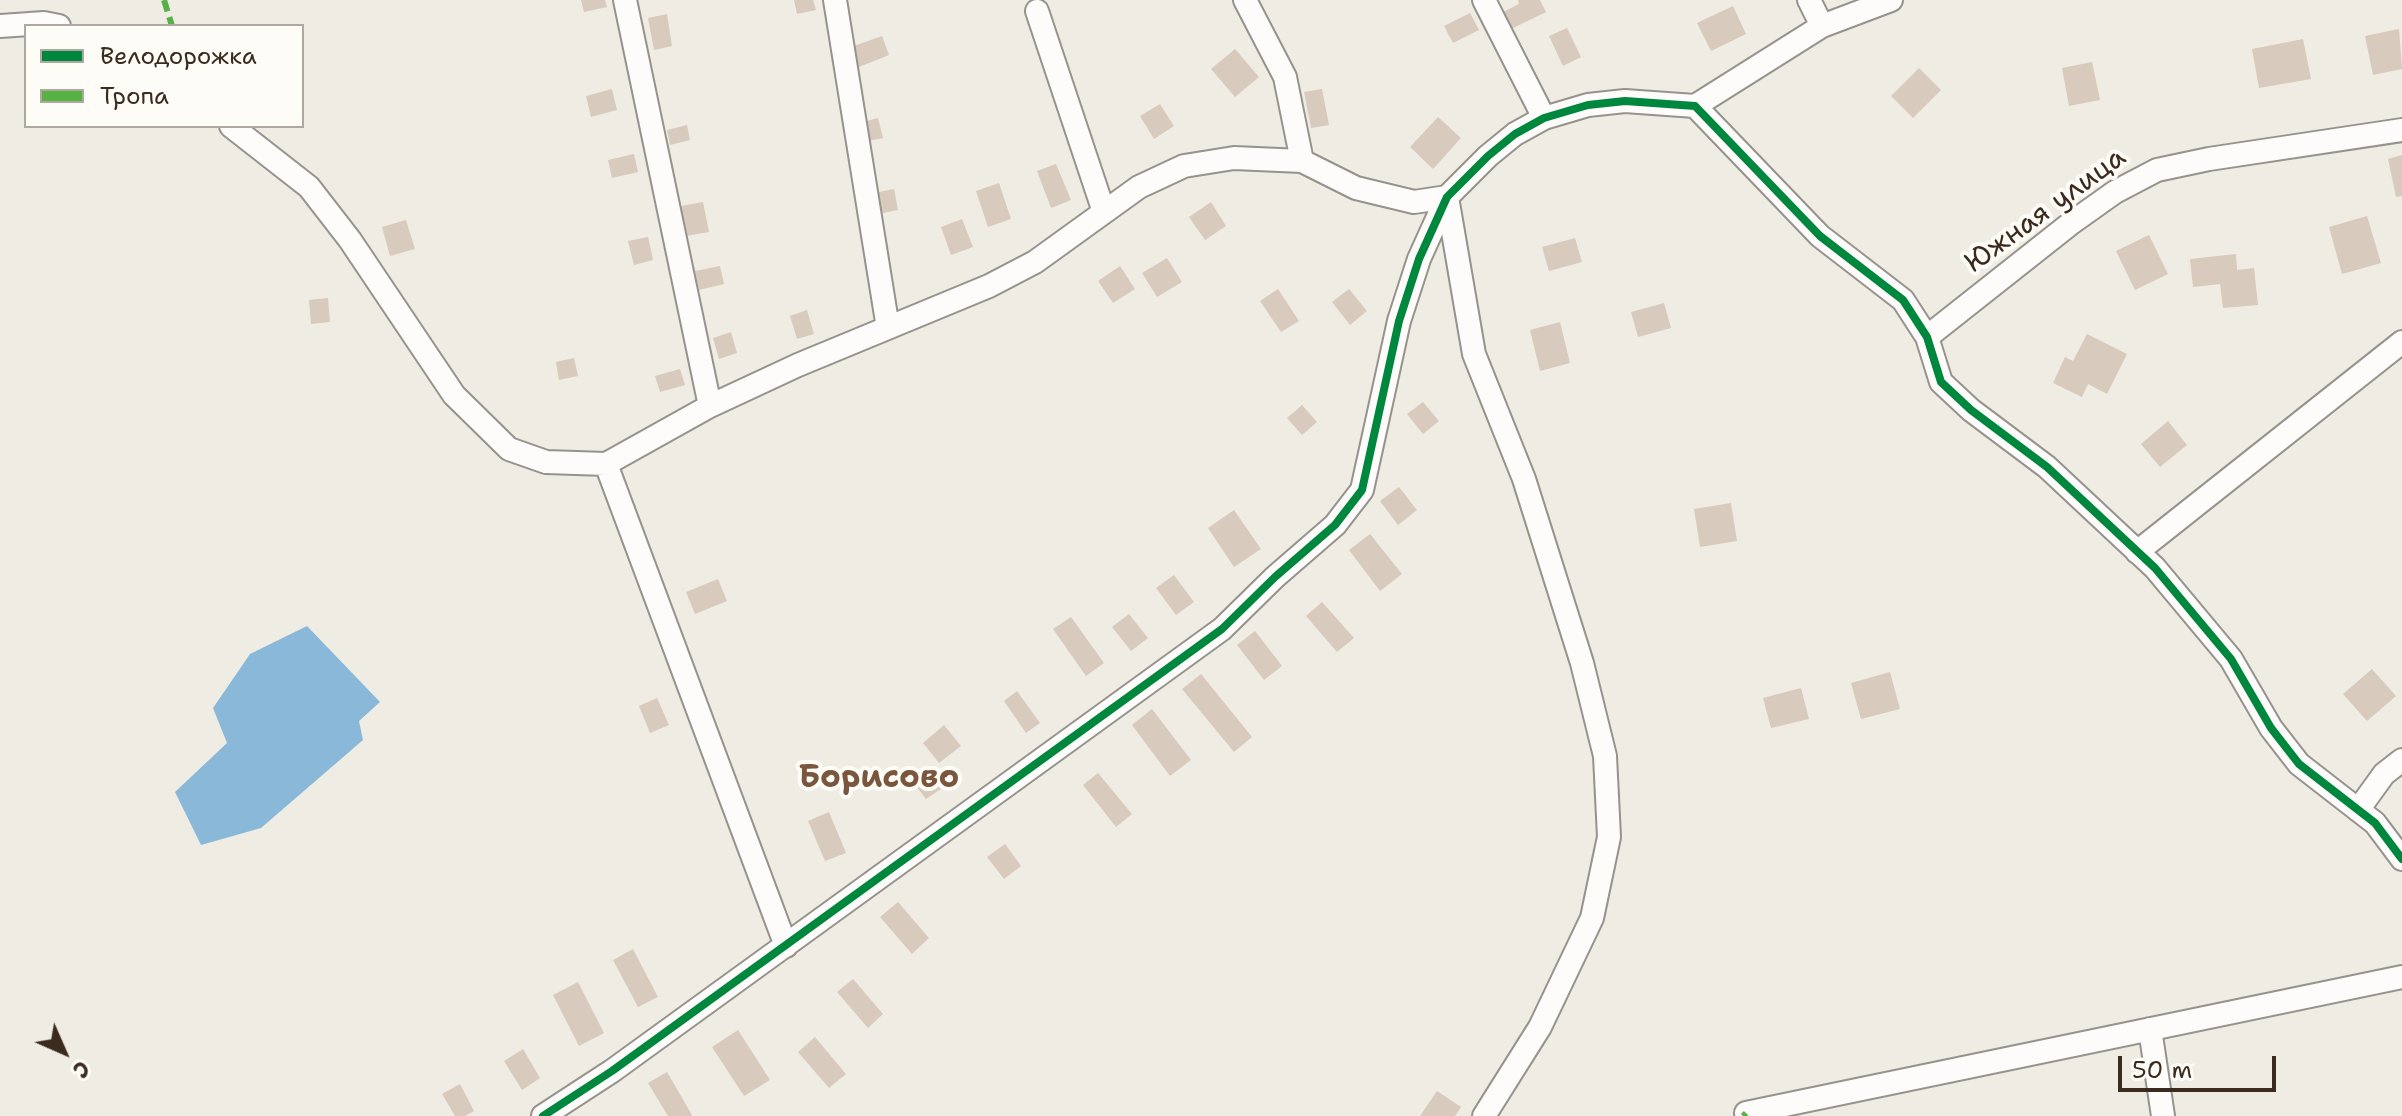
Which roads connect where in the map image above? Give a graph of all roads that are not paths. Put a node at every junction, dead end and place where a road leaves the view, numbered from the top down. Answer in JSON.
{"nodes":[{"id":1,"x":625,"y":0,"type":"edge"},
{"id":2,"x":835,"y":0,"type":"edge"},
{"id":3,"x":1245,"y":0,"type":"edge"},
{"id":4,"x":1484,"y":0,"type":"edge"},
{"id":5,"x":1809,"y":0,"type":"edge"},
{"id":6,"x":1891,"y":0,"type":"edge"},
{"id":7,"x":1037,"y":11,"type":"dead end"},
{"id":8,"x":24,"y":24,"type":"edge"},
{"id":9,"x":0,"y":26,"type":"edge"},
{"id":10,"x":1822,"y":26,"type":"junction"},
{"id":11,"x":1695,"y":106,"type":"junction"},
{"id":12,"x":1544,"y":118,"type":"junction"},
{"id":13,"x":234,"y":128,"type":"edge"},
{"id":14,"x":2402,"y":130,"type":"edge"},
{"id":15,"x":1302,"y":161,"type":"junction"},
{"id":16,"x":1447,"y":197,"type":"junction"},
{"id":17,"x":1104,"y":212,"type":"junction"},
{"id":18,"x":888,"y":328,"type":"junction"},
{"id":19,"x":1927,"y":337,"type":"junction"},
{"id":20,"x":2402,"y":342,"type":"edge"},
{"id":21,"x":710,"y":406,"type":"junction"},
{"id":22,"x":606,"y":464,"type":"junction"},
{"id":23,"x":2137,"y":552,"type":"junction"},
{"id":24,"x":2402,"y":760,"type":"edge"},
{"id":25,"x":2358,"y":810,"type":"junction"},
{"id":26,"x":2402,"y":859,"type":"edge"},
{"id":27,"x":786,"y":946,"type":"junction"},
{"id":28,"x":2402,"y":977,"type":"edge"},
{"id":29,"x":2150,"y":1029,"type":"junction"},
{"id":30,"x":1746,"y":1113,"type":"dead end"},
{"id":31,"x":543,"y":1116,"type":"edge"},
{"id":32,"x":1484,"y":1116,"type":"edge"},
{"id":33,"x":2163,"y":1116,"type":"edge"}],
"edges":[{"from":1,"to":21,"type":"street"},
{"from":2,"to":18,"type":"street"},
{"from":3,"to":15,"type":"street"},
{"from":4,"to":12,"type":"street"},
{"from":5,"to":10,"type":"street"},
{"from":6,"to":10,"type":"street"},
{"from":7,"to":17,"type":"street"},
{"from":8,"to":9,"type":"street"},
{"from":10,"to":11,"type":"street"},
{"from":11,"to":12,"type":"street"},
{"from":11,"to":19,"type":"street"},
{"from":12,"to":16,"type":"street"},
{"from":13,"to":22,"type":"street"},
{"from":14,"to":19,"type":"street","name":"Южная улица"},
{"from":15,"to":16,"type":"street"},
{"from":15,"to":17,"type":"street"},
{"from":16,"to":27,"type":"street"},
{"from":16,"to":32,"type":"street"},
{"from":17,"to":18,"type":"street"},
{"from":18,"to":21,"type":"street"},
{"from":19,"to":23,"type":"street"},
{"from":20,"to":23,"type":"street"},
{"from":21,"to":22,"type":"street"},
{"from":22,"to":27,"type":"street"},
{"from":23,"to":25,"type":"street"},
{"from":24,"to":25,"type":"street"},
{"from":25,"to":26,"type":"street"},
{"from":27,"to":31,"type":"street"},
{"from":28,"to":29,"type":"street"},
{"from":29,"to":30,"type":"street"},
{"from":29,"to":33,"type":"street"}]}
